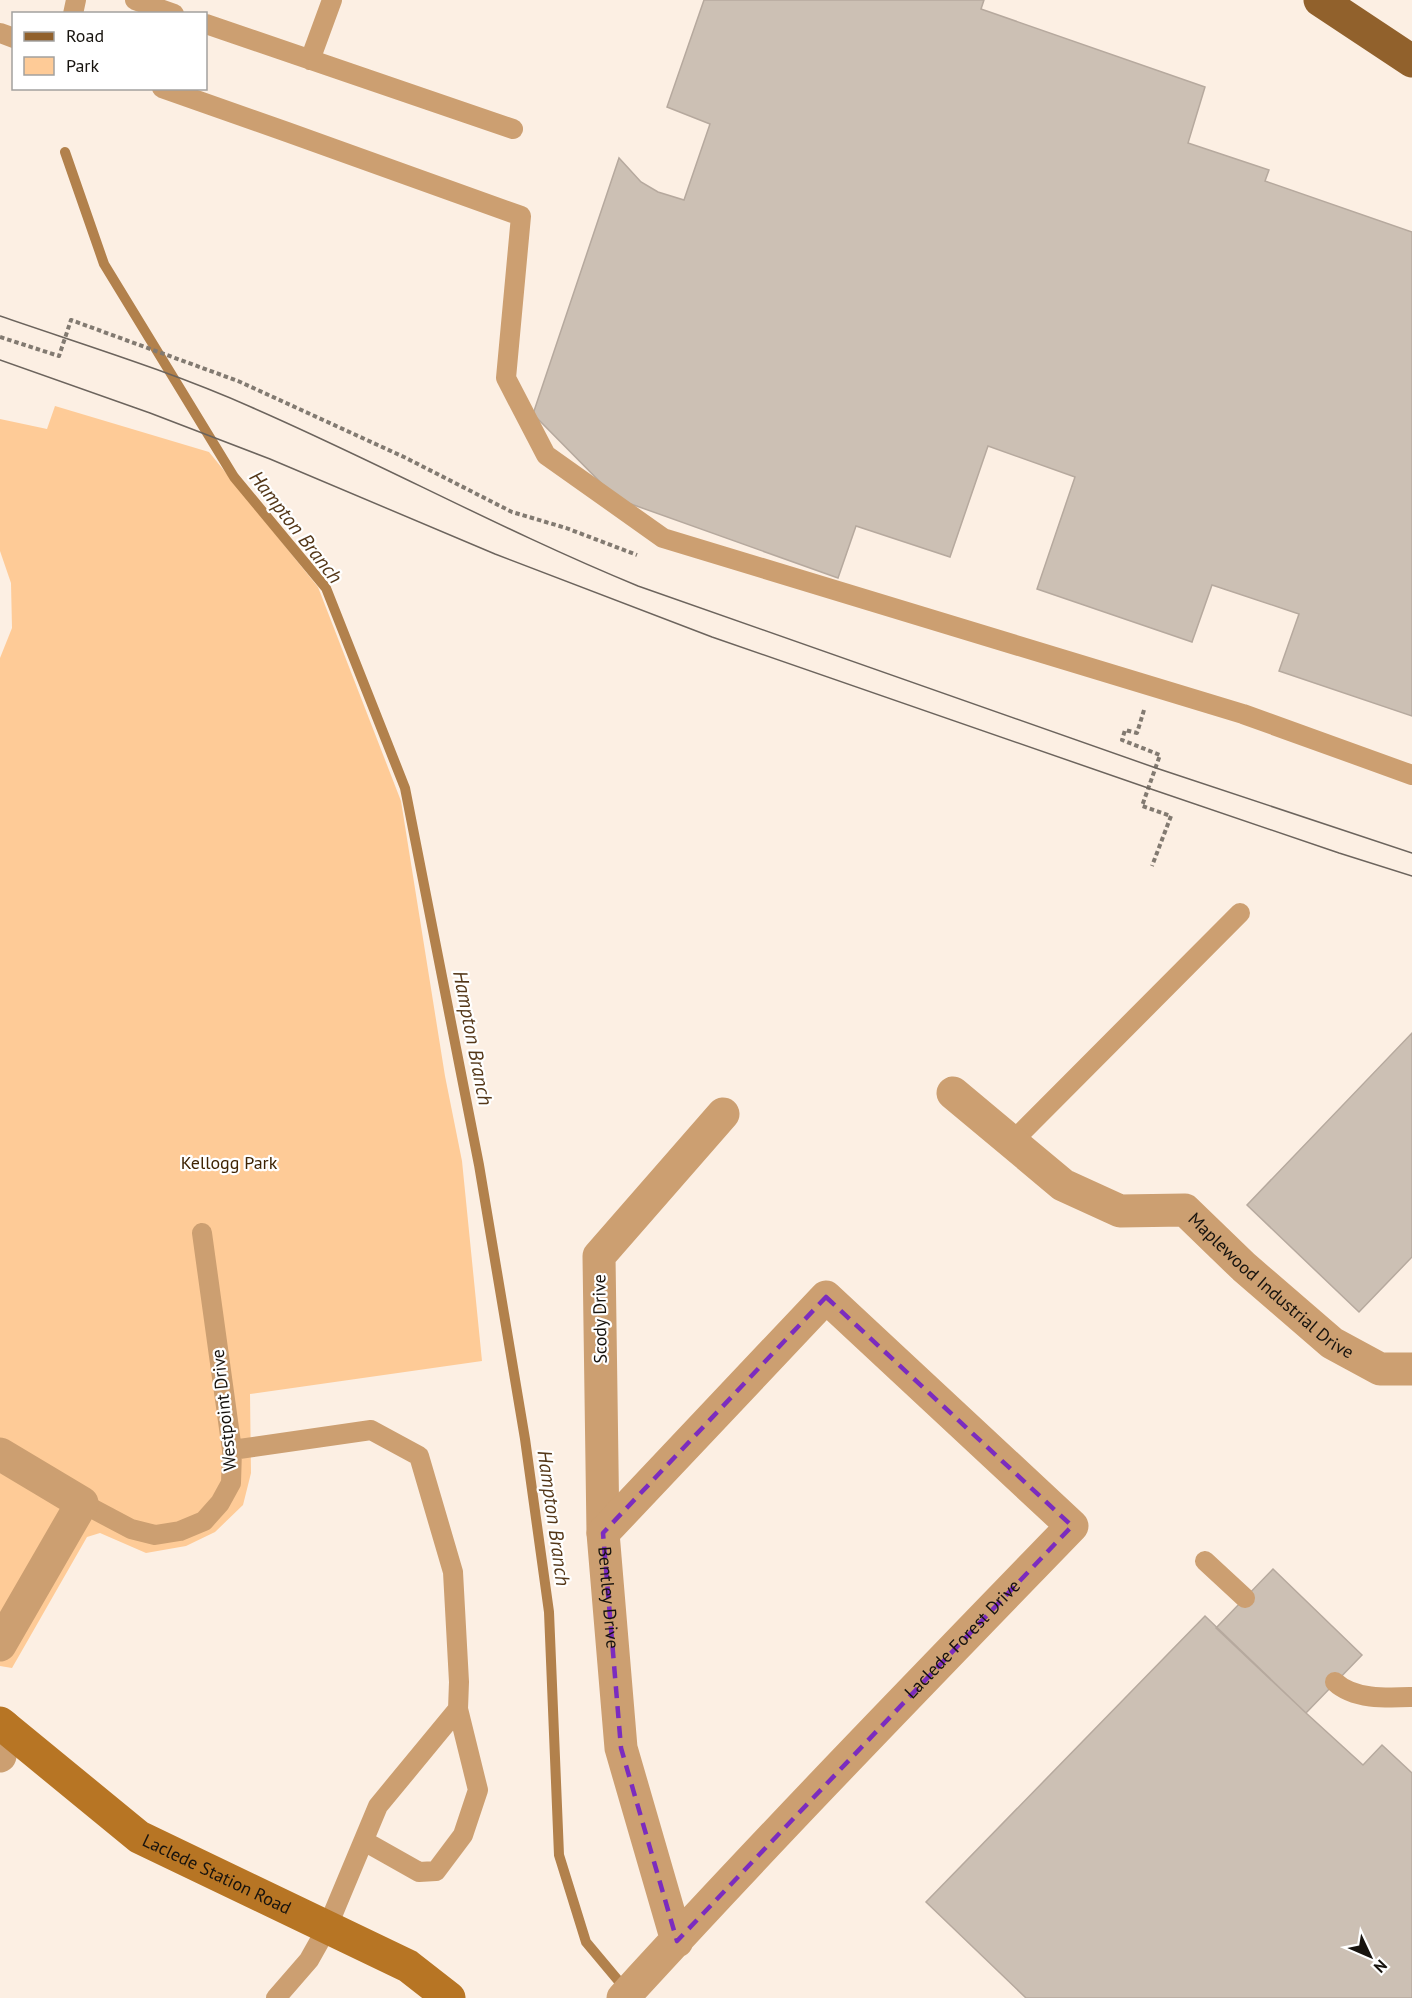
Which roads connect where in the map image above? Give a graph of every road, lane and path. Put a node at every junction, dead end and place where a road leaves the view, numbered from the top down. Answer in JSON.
{"nodes":[{"id":1,"x":135,"y":0,"type":"edge"},
{"id":2,"x":332,"y":0,"type":"edge"},
{"id":3,"x":1320,"y":0,"type":"edge"},
{"id":4,"x":168,"y":12,"type":"edge"},
{"id":5,"x":207,"y":24,"type":"edge"},
{"id":6,"x":310,"y":60,"type":"junction"},
{"id":7,"x":1412,"y":61,"type":"edge"},
{"id":8,"x":168,"y":90,"type":"edge"},
{"id":9,"x":513,"y":129,"type":"dead end"},
{"id":10,"x":0,"y":337,"type":"edge"},
{"id":11,"x":663,"y":538,"type":"junction"},
{"id":12,"x":1141,"y":718,"type":"dead end"},
{"id":13,"x":1412,"y":775,"type":"edge"},
{"id":14,"x":1152,"y":866,"type":"dead end"},
{"id":15,"x":1240,"y":914,"type":"dead end"},
{"id":16,"x":953,"y":1093,"type":"dead end"},
{"id":17,"x":723,"y":1114,"type":"dead end"},
{"id":18,"x":1012,"y":1142,"type":"junction"},
{"id":19,"x":202,"y":1233,"type":"dead end"},
{"id":20,"x":826,"y":1297,"type":"joint"},
{"id":21,"x":1412,"y":1369,"type":"edge"},
{"id":22,"x":231,"y":1450,"type":"junction"},
{"id":23,"x":0,"y":1454,"type":"edge"},
{"id":24,"x":82,"y":1503,"type":"junction"},
{"id":25,"x":603,"y":1533,"type":"junction"},
{"id":26,"x":1205,"y":1561,"type":"dead end"},
{"id":27,"x":1245,"y":1598,"type":"dead end"},
{"id":28,"x":0,"y":1645,"type":"edge"},
{"id":29,"x":1335,"y":1682,"type":"dead end"},
{"id":30,"x":1412,"y":1697,"type":"edge"},
{"id":31,"x":458,"y":1709,"type":"junction"},
{"id":32,"x":1,"y":1735,"type":"edge"},
{"id":33,"x":364,"y":1841,"type":"junction"},
{"id":34,"x":327,"y":1928,"type":"junction"},
{"id":35,"x":677,"y":1941,"type":"junction"},
{"id":36,"x":633,"y":1986,"type":"edge"},
{"id":37,"x":276,"y":1998,"type":"edge"},
{"id":38,"x":449,"y":1998,"type":"edge"}],
"edges":[{"from":1,"to":4,"type":"lane"},
{"from":2,"to":6,"type":"lane"},
{"from":3,"to":7,"type":"main road"},
{"from":5,"to":6,"type":"lane"},
{"from":6,"to":9,"type":"lane"},
{"from":8,"to":11,"type":"lane"},
{"from":10,"to":11,"type":"path"},
{"from":11,"to":13,"type":"lane"},
{"from":12,"to":14,"type":"path"},
{"from":15,"to":18,"type":"lane"},
{"from":16,"to":18,"type":"street","name":"Maplewood Industrial Drive"},
{"from":17,"to":25,"type":"street","name":"Scody Drive"},
{"from":18,"to":21,"type":"street","name":"Maplewood Industrial Drive"},
{"from":19,"to":22,"type":"lane","name":"Westpoint Drive"},
{"from":20,"to":25,"type":"street","name":"Bentley Drive"},
{"from":20,"to":35,"type":"street","name":"Laclede Forest Drive"},
{"from":22,"to":24,"type":"lane","name":"Westpoint Drive"},
{"from":22,"to":31,"type":"lane"},
{"from":23,"to":24,"type":"street"},
{"from":24,"to":28,"type":"street"},
{"from":25,"to":35,"type":"street","name":"Bentley Drive"},
{"from":26,"to":27,"type":"lane"},
{"from":29,"to":30,"type":"lane"},
{"from":31,"to":33,"type":"lane"},
{"from":31,"to":33,"type":"lane"},
{"from":32,"to":34,"type":"street","name":"Laclede Station Road"},
{"from":33,"to":34,"type":"lane"},
{"from":34,"to":37,"type":"lane"},
{"from":34,"to":38,"type":"street","name":"Laclede Station Road"},
{"from":35,"to":36,"type":"street","name":"Laclede Forest Drive"}]}
